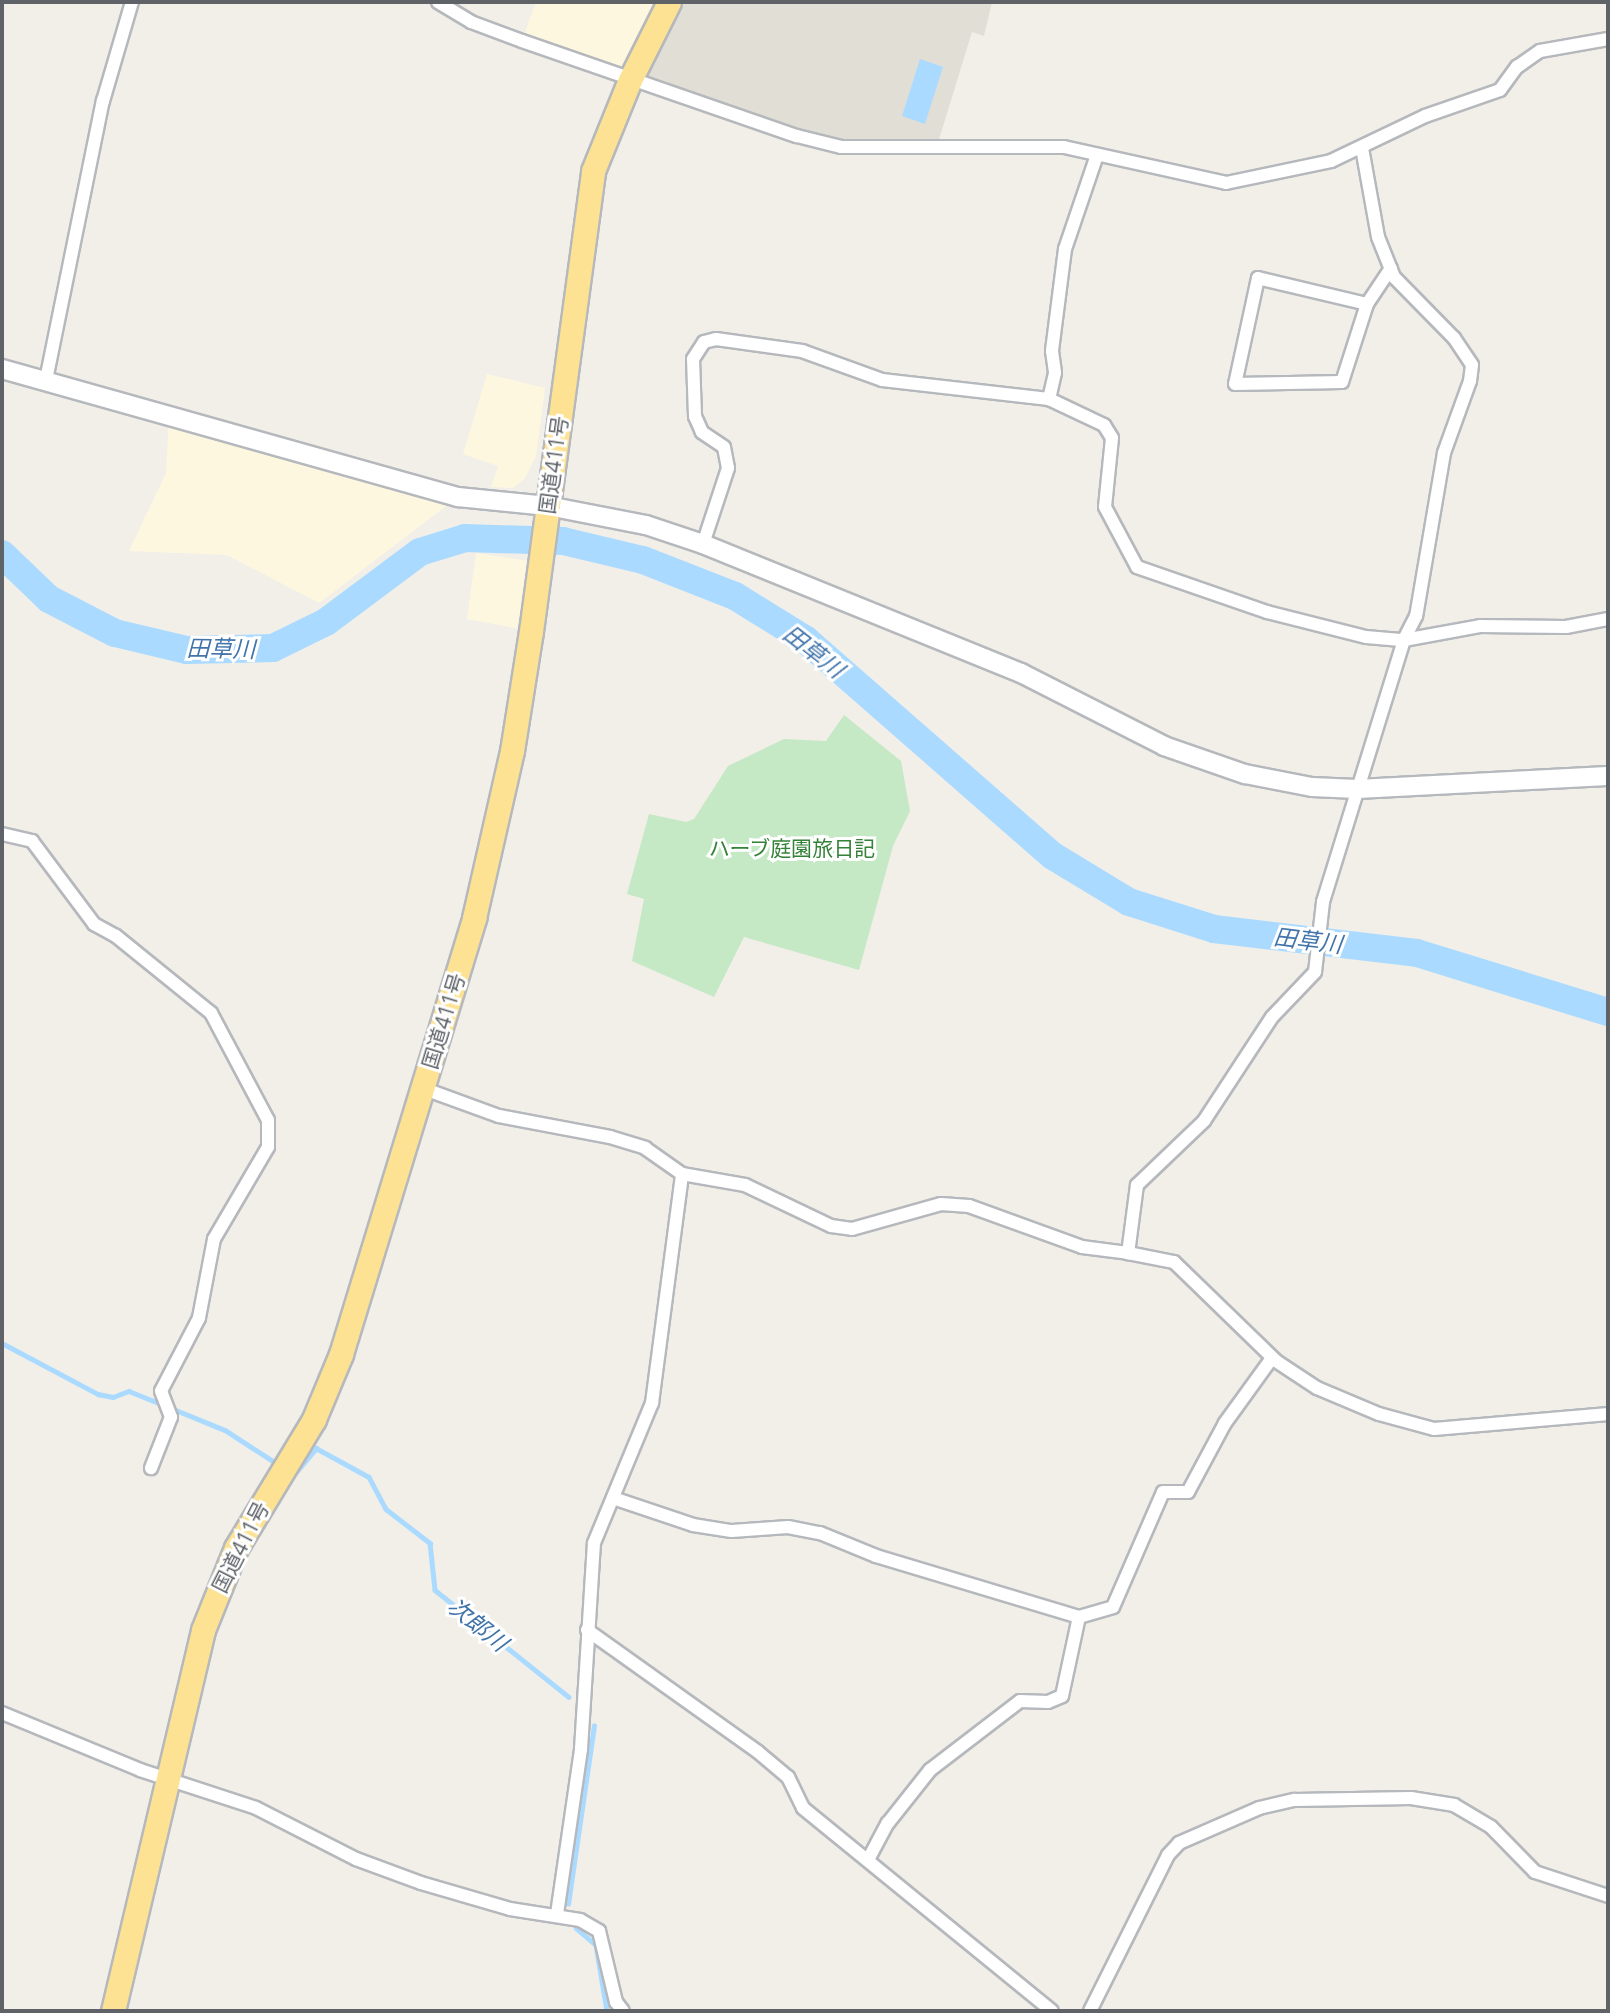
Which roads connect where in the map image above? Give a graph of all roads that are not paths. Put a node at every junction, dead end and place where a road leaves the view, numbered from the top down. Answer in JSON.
{"nodes":[{"id":1,"x":132,"y":2,"type":"edge"},
{"id":2,"x":438,"y":2,"type":"edge"},
{"id":3,"x":670,"y":2,"type":"edge"},
{"id":4,"x":1608,"y":39,"type":"edge"},
{"id":5,"x":630,"y":80,"type":"junction"},
{"id":6,"x":1362,"y":148,"type":"junction"},
{"id":7,"x":1097,"y":155,"type":"junction"},
{"id":8,"x":1391,"y":268,"type":"junction"},
{"id":9,"x":1367,"y":304,"type":"junction"},
{"id":10,"x":2,"y":369,"type":"edge"},
{"id":11,"x":46,"y":380,"type":"junction"},
{"id":12,"x":1049,"y":399,"type":"junction"},
{"id":13,"x":548,"y":506,"type":"junction"},
{"id":14,"x":703,"y":544,"type":"junction"},
{"id":15,"x":1608,"y":619,"type":"edge"},
{"id":16,"x":1404,"y":640,"type":"junction"},
{"id":17,"x":1608,"y":776,"type":"edge"},
{"id":18,"x":1357,"y":789,"type":"junction"},
{"id":19,"x":2,"y":834,"type":"edge"},
{"id":20,"x":422,"y":1088,"type":"junction"},
{"id":21,"x":682,"y":1174,"type":"junction"},
{"id":22,"x":1128,"y":1253,"type":"junction"},
{"id":23,"x":1272,"y":1358,"type":"junction"},
{"id":24,"x":1608,"y":1414,"type":"edge"},
{"id":25,"x":150,"y":1468,"type":"dead end"},
{"id":26,"x":613,"y":1498,"type":"junction"},
{"id":27,"x":1079,"y":1617,"type":"junction"},
{"id":28,"x":587,"y":1630,"type":"junction"},
{"id":29,"x":2,"y":1713,"type":"edge"},
{"id":30,"x":170,"y":1776,"type":"junction"},
{"id":31,"x":869,"y":1858,"type":"junction"},
{"id":32,"x":1608,"y":1896,"type":"edge"},
{"id":33,"x":557,"y":1914,"type":"junction"},
{"id":34,"x":113,"y":2011,"type":"edge"},
{"id":35,"x":623,"y":2011,"type":"edge"},
{"id":36,"x":1052,"y":2011,"type":"edge"},
{"id":37,"x":1090,"y":2011,"type":"edge"}],
"edges":[{"from":1,"to":11,"type":"street"},
{"from":2,"to":5,"type":"street"},
{"from":3,"to":5,"type":"highway","name":"国道411号"},
{"from":4,"to":6,"type":"street"},
{"from":5,"to":7,"type":"street"},
{"from":5,"to":13,"type":"highway","name":"国道411号"},
{"from":6,"to":7,"type":"street"},
{"from":6,"to":8,"type":"street"},
{"from":7,"to":12,"type":"street"},
{"from":8,"to":9,"type":"street"},
{"from":8,"to":16,"type":"street"},
{"from":9,"to":9,"type":"street"},
{"from":10,"to":11,"type":"street"},
{"from":11,"to":13,"type":"street"},
{"from":12,"to":14,"type":"street"},
{"from":12,"to":16,"type":"street"},
{"from":13,"to":14,"type":"street"},
{"from":13,"to":20,"type":"highway","name":"国道411号"},
{"from":14,"to":18,"type":"street"},
{"from":15,"to":16,"type":"street"},
{"from":16,"to":18,"type":"street"},
{"from":17,"to":18,"type":"street"},
{"from":18,"to":22,"type":"street"},
{"from":19,"to":25,"type":"street"},
{"from":20,"to":21,"type":"street"},
{"from":20,"to":30,"type":"highway","name":"国道411号"},
{"from":21,"to":22,"type":"street"},
{"from":21,"to":26,"type":"street"},
{"from":22,"to":23,"type":"street"},
{"from":23,"to":24,"type":"street"},
{"from":23,"to":27,"type":"street"},
{"from":26,"to":27,"type":"street"},
{"from":26,"to":28,"type":"street"},
{"from":27,"to":31,"type":"street"},
{"from":28,"to":31,"type":"street"},
{"from":28,"to":33,"type":"street"},
{"from":29,"to":30,"type":"street"},
{"from":30,"to":33,"type":"street"},
{"from":30,"to":34,"type":"highway","name":"国道411号"},
{"from":31,"to":36,"type":"street"},
{"from":32,"to":37,"type":"street"},
{"from":33,"to":35,"type":"street"}]}
